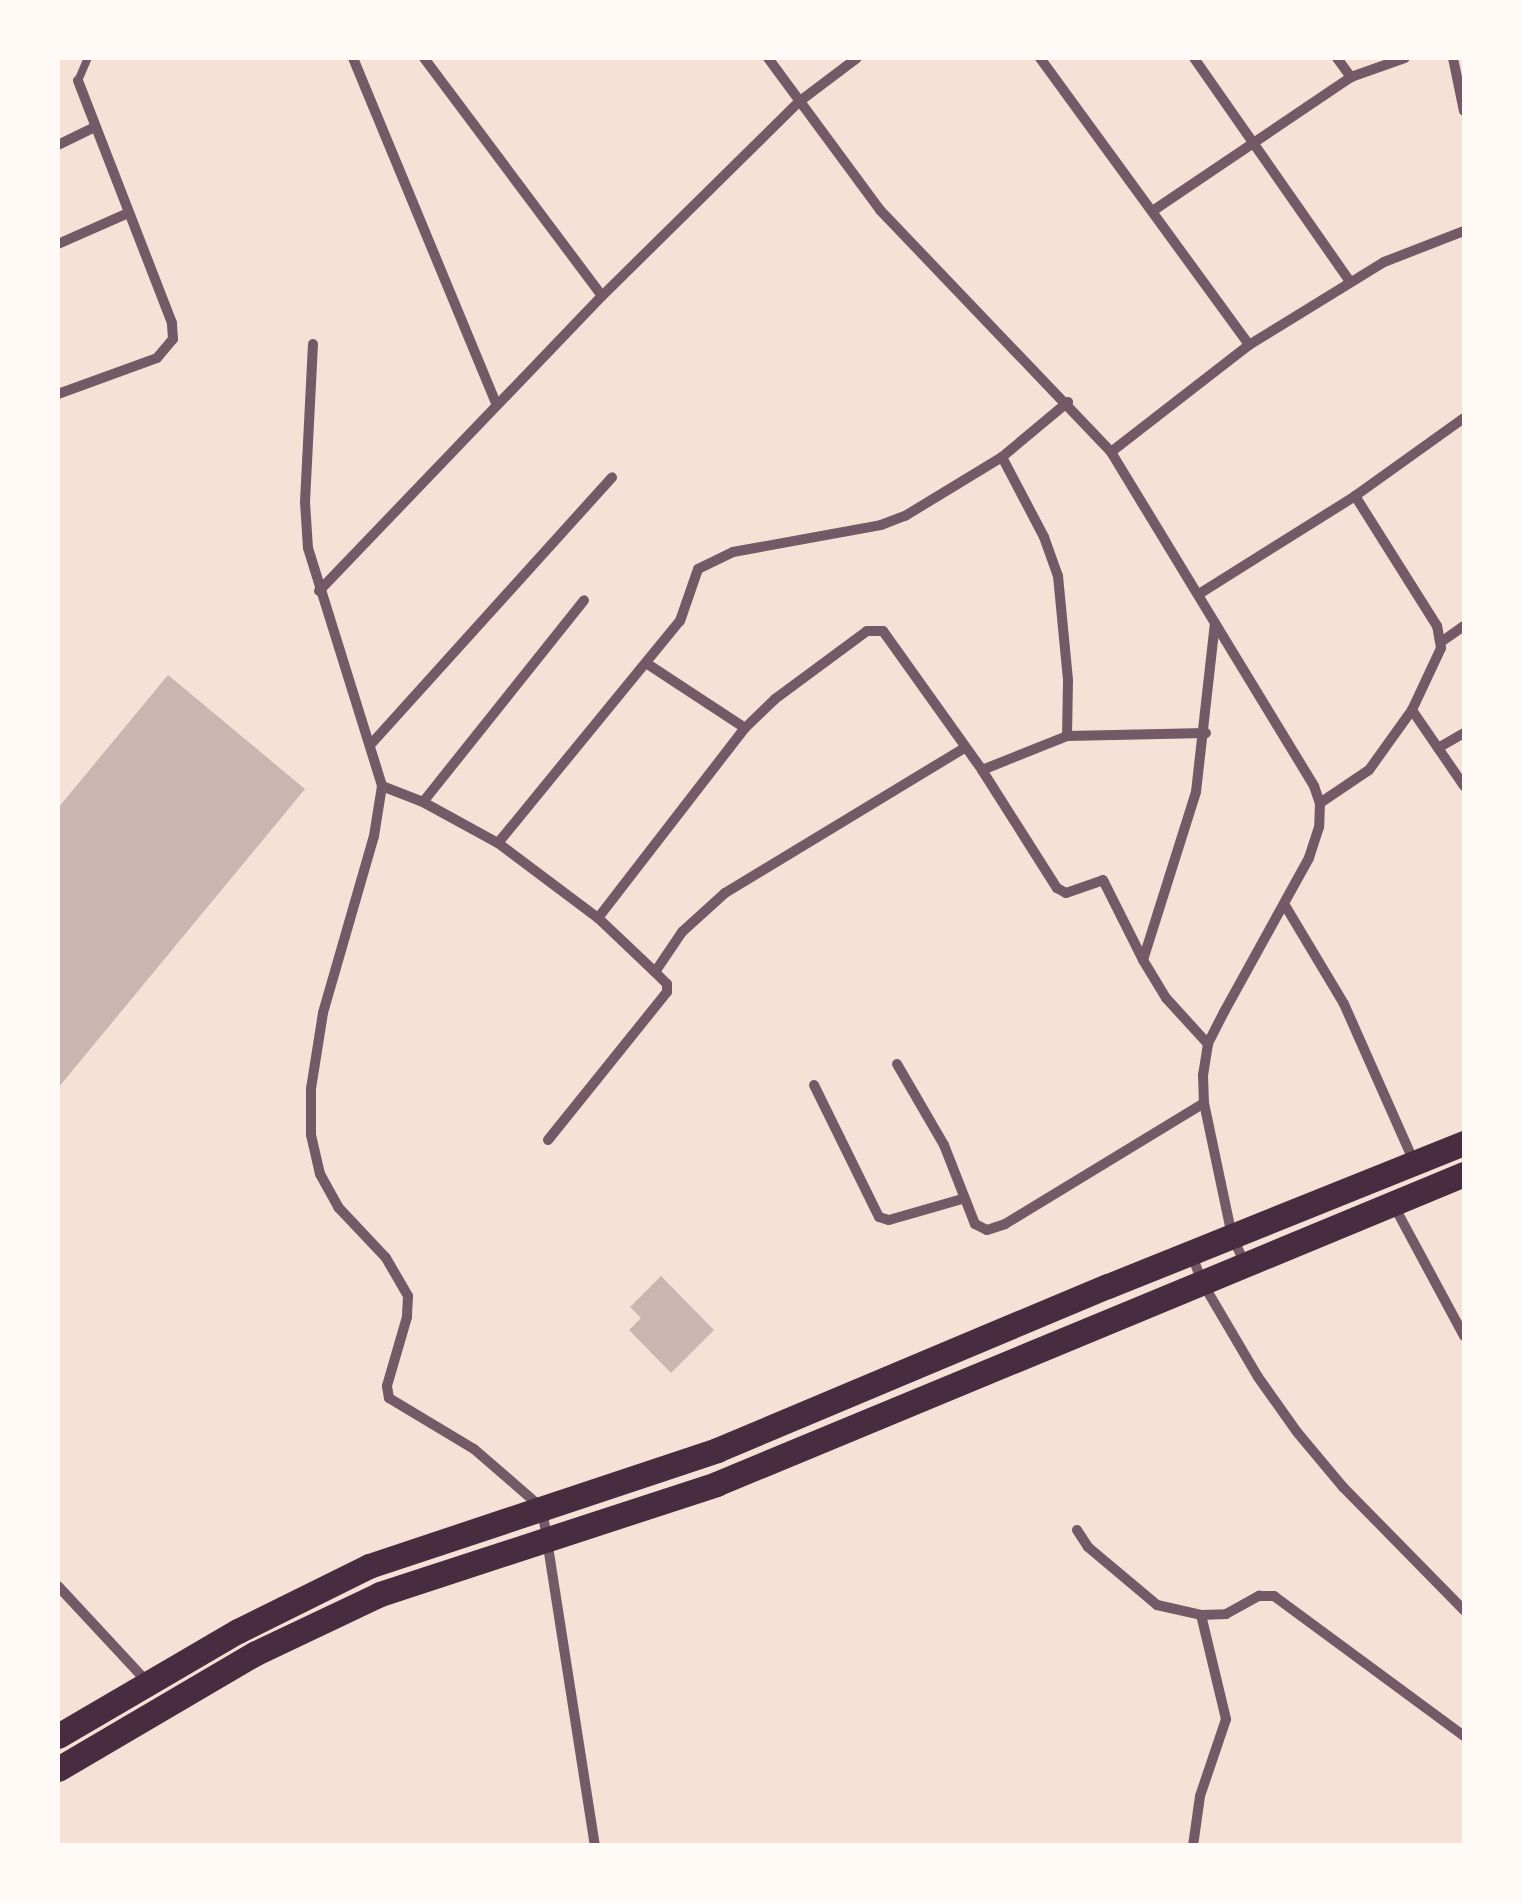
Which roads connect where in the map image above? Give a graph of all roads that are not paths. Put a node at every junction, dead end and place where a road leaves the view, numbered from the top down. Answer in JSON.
{"nodes":[{"id":1,"x":88,"y":58,"type":"edge"},
{"id":2,"x":353,"y":58,"type":"edge"},
{"id":3,"x":424,"y":58,"type":"edge"},
{"id":4,"x":768,"y":58,"type":"edge"},
{"id":5,"x":857,"y":58,"type":"edge"},
{"id":6,"x":1040,"y":58,"type":"edge"},
{"id":7,"x":1194,"y":58,"type":"edge"},
{"id":8,"x":1337,"y":58,"type":"edge"},
{"id":9,"x":1406,"y":58,"type":"edge"},
{"id":10,"x":1453,"y":58,"type":"edge"},
{"id":11,"x":1351,"y":77,"type":"junction"},
{"id":12,"x":78,"y":81,"type":"joint"},
{"id":13,"x":800,"y":101,"type":"junction"},
{"id":14,"x":1464,"y":111,"type":"edge"},
{"id":15,"x":96,"y":126,"type":"junction"},
{"id":16,"x":1252,"y":144,"type":"junction"},
{"id":17,"x":58,"y":145,"type":"edge"},
{"id":18,"x":1154,"y":210,"type":"junction"},
{"id":19,"x":126,"y":214,"type":"junction"},
{"id":20,"x":1464,"y":230,"type":"edge"},
{"id":21,"x":58,"y":244,"type":"edge"},
{"id":22,"x":1350,"y":282,"type":"junction"},
{"id":23,"x":602,"y":296,"type":"junction"},
{"id":24,"x":313,"y":344,"type":"dead end"},
{"id":25,"x":1250,"y":345,"type":"junction"},
{"id":26,"x":58,"y":392,"type":"edge"},
{"id":27,"x":1068,"y":402,"type":"junction"},
{"id":28,"x":496,"y":404,"type":"junction"},
{"id":29,"x":1464,"y":418,"type":"edge"},
{"id":30,"x":1111,"y":452,"type":"junction"},
{"id":31,"x":1002,"y":457,"type":"junction"},
{"id":32,"x":612,"y":477,"type":"dead end"},
{"id":33,"x":1354,"y":496,"type":"junction"},
{"id":34,"x":319,"y":590,"type":"junction"},
{"id":35,"x":1199,"y":594,"type":"junction"},
{"id":36,"x":584,"y":600,"type":"dead end"},
{"id":37,"x":1216,"y":622,"type":"junction"},
{"id":38,"x":1464,"y":626,"type":"edge"},
{"id":39,"x":1441,"y":642,"type":"junction"},
{"id":40,"x":646,"y":663,"type":"junction"},
{"id":41,"x":1412,"y":710,"type":"junction"},
{"id":42,"x":745,"y":728,"type":"junction"},
{"id":43,"x":1206,"y":733,"type":"junction"},
{"id":44,"x":1464,"y":733,"type":"edge"},
{"id":45,"x":1067,"y":736,"type":"junction"},
{"id":46,"x":372,"y":743,"type":"junction"},
{"id":47,"x":1438,"y":748,"type":"junction"},
{"id":48,"x":963,"y":749,"type":"junction"},
{"id":49,"x":982,"y":770,"type":"junction"},
{"id":50,"x":382,"y":786,"type":"junction"},
{"id":51,"x":1464,"y":786,"type":"edge"},
{"id":52,"x":424,"y":802,"type":"junction"},
{"id":53,"x":1320,"y":803,"type":"junction"},
{"id":54,"x":498,"y":843,"type":"junction"},
{"id":55,"x":1286,"y":906,"type":"junction"},
{"id":56,"x":598,"y":918,"type":"junction"},
{"id":57,"x":1143,"y":960,"type":"junction"},
{"id":58,"x":655,"y":972,"type":"junction"},
{"id":59,"x":1208,"y":1044,"type":"junction"},
{"id":60,"x":897,"y":1064,"type":"dead end"},
{"id":61,"x":814,"y":1086,"type":"dead end"},
{"id":62,"x":1204,"y":1102,"type":"junction"},
{"id":63,"x":548,"y":1140,"type":"dead end"},
{"id":64,"x":1464,"y":1143,"type":"edge"},
{"id":65,"x":1414,"y":1163,"type":"junction"},
{"id":66,"x":1464,"y":1174,"type":"edge"},
{"id":67,"x":962,"y":1199,"type":"junction"},
{"id":68,"x":1392,"y":1203,"type":"junction"},
{"id":69,"x":1232,"y":1236,"type":"junction"},
{"id":70,"x":1191,"y":1252,"type":"junction"},
{"id":71,"x":1245,"y":1264,"type":"junction"},
{"id":72,"x":1202,"y":1282,"type":"junction"},
{"id":73,"x":1464,"y":1336,"type":"edge"},
{"id":74,"x":542,"y":1508,"type":"junction"},
{"id":75,"x":1077,"y":1530,"type":"dead end"},
{"id":76,"x":549,"y":1538,"type":"junction"},
{"id":77,"x":58,"y":1586,"type":"edge"},
{"id":78,"x":1464,"y":1610,"type":"edge"},
{"id":79,"x":1201,"y":1614,"type":"junction"},
{"id":80,"x":248,"y":1626,"type":"junction"},
{"id":81,"x":261,"y":1651,"type":"junction"},
{"id":82,"x":149,"y":1683,"type":"junction"},
{"id":83,"x":160,"y":1709,"type":"junction"},
{"id":84,"x":58,"y":1736,"type":"edge"},
{"id":85,"x":1464,"y":1736,"type":"edge"},
{"id":86,"x":58,"y":1769,"type":"edge"},
{"id":87,"x":595,"y":1846,"type":"edge"},
{"id":88,"x":1194,"y":1846,"type":"edge"}],
"edges":[{"from":1,"to":12,"type":"lane"},
{"from":2,"to":28,"type":"street"},
{"from":3,"to":23,"type":"street"},
{"from":4,"to":13,"type":"street"},
{"from":5,"to":13,"type":"street"},
{"from":6,"to":18,"type":"street"},
{"from":7,"to":16,"type":"street"},
{"from":8,"to":11,"type":"street"},
{"from":9,"to":11,"type":"street"},
{"from":10,"to":14,"type":"street"},
{"from":11,"to":16,"type":"street"},
{"from":12,"to":15,"type":"street"},
{"from":13,"to":23,"type":"street"},
{"from":13,"to":27,"type":"street"},
{"from":15,"to":17,"type":"street"},
{"from":15,"to":19,"type":"street"},
{"from":16,"to":18,"type":"street"},
{"from":16,"to":22,"type":"street"},
{"from":18,"to":25,"type":"street"},
{"from":19,"to":21,"type":"street"},
{"from":19,"to":26,"type":"street"},
{"from":20,"to":22,"type":"street"},
{"from":22,"to":25,"type":"street"},
{"from":23,"to":28,"type":"street"},
{"from":24,"to":34,"type":"street"},
{"from":25,"to":30,"type":"street"},
{"from":27,"to":30,"type":"street"},
{"from":27,"to":31,"type":"street"},
{"from":28,"to":34,"type":"street"},
{"from":29,"to":33,"type":"street"},
{"from":30,"to":35,"type":"street"},
{"from":31,"to":40,"type":"street"},
{"from":31,"to":45,"type":"street"},
{"from":32,"to":46,"type":"street"},
{"from":33,"to":35,"type":"street"},
{"from":33,"to":39,"type":"street"},
{"from":34,"to":46,"type":"street"},
{"from":35,"to":37,"type":"street"},
{"from":36,"to":52,"type":"street"},
{"from":37,"to":43,"type":"street"},
{"from":37,"to":53,"type":"street"},
{"from":38,"to":39,"type":"street"},
{"from":39,"to":41,"type":"street"},
{"from":40,"to":42,"type":"street"},
{"from":40,"to":54,"type":"street"},
{"from":41,"to":47,"type":"street"},
{"from":41,"to":53,"type":"street"},
{"from":42,"to":48,"type":"street"},
{"from":42,"to":56,"type":"street"},
{"from":43,"to":45,"type":"street"},
{"from":43,"to":57,"type":"street"},
{"from":44,"to":47,"type":"street"},
{"from":45,"to":49,"type":"street"},
{"from":46,"to":50,"type":"street"},
{"from":47,"to":51,"type":"street"},
{"from":48,"to":49,"type":"street"},
{"from":48,"to":58,"type":"street"},
{"from":49,"to":57,"type":"street"},
{"from":50,"to":52,"type":"street"},
{"from":50,"to":74,"type":"street"},
{"from":52,"to":54,"type":"street"},
{"from":53,"to":55,"type":"street"},
{"from":54,"to":56,"type":"street"},
{"from":55,"to":59,"type":"street"},
{"from":55,"to":65,"type":"street"},
{"from":56,"to":58,"type":"street"},
{"from":57,"to":59,"type":"street"},
{"from":58,"to":63,"type":"street"},
{"from":59,"to":62,"type":"street"},
{"from":60,"to":67,"type":"street"},
{"from":61,"to":67,"type":"street"},
{"from":62,"to":67,"type":"street"},
{"from":62,"to":69,"type":"street"},
{"from":64,"to":65,"type":"main road"},
{"from":65,"to":69,"type":"main road"},
{"from":66,"to":68,"type":"main road"},
{"from":68,"to":71,"type":"main road"},
{"from":68,"to":73,"type":"street"},
{"from":69,"to":70,"type":"main road"},
{"from":69,"to":71,"type":"street"},
{"from":70,"to":72,"type":"street"},
{"from":70,"to":74,"type":"main road"},
{"from":71,"to":72,"type":"main road"},
{"from":72,"to":76,"type":"main road"},
{"from":72,"to":78,"type":"street"},
{"from":74,"to":76,"type":"street"},
{"from":74,"to":80,"type":"main road"},
{"from":75,"to":79,"type":"street"},
{"from":76,"to":81,"type":"main road"},
{"from":76,"to":87,"type":"street"},
{"from":77,"to":82,"type":"street"},
{"from":79,"to":85,"type":"street"},
{"from":79,"to":88,"type":"street"},
{"from":80,"to":81,"type":"main road"},
{"from":80,"to":82,"type":"main road"},
{"from":81,"to":83,"type":"main road"},
{"from":82,"to":83,"type":"street"},
{"from":82,"to":84,"type":"main road"},
{"from":83,"to":86,"type":"main road"}]}
